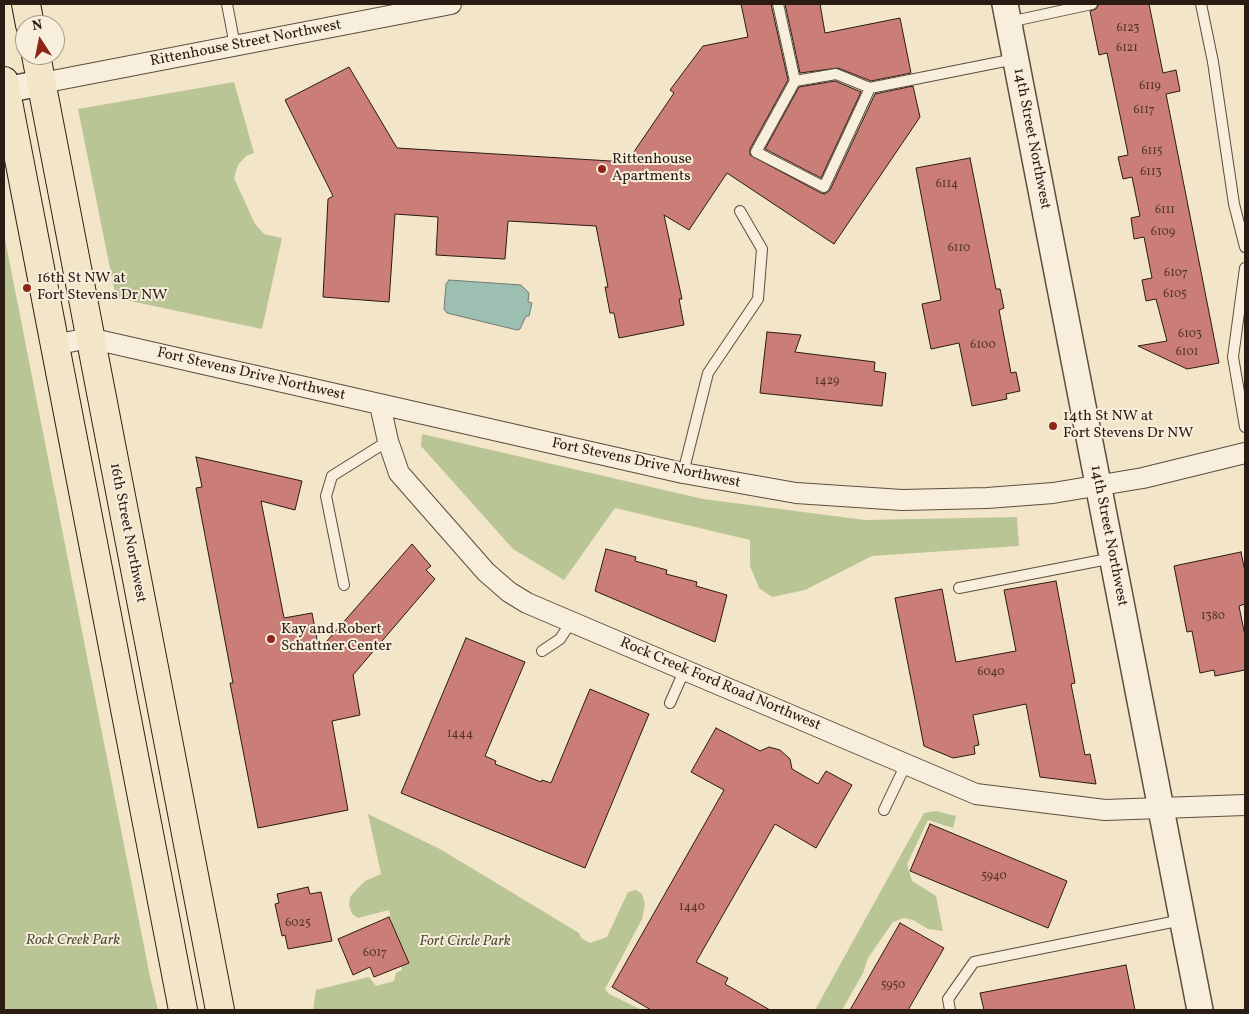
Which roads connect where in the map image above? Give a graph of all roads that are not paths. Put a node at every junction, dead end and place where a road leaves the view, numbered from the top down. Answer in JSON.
{"nodes":[{"id":1,"x":227,"y":4,"type":"edge"},
{"id":2,"x":451,"y":4,"type":"edge"},
{"id":3,"x":778,"y":4,"type":"edge"},
{"id":4,"x":1092,"y":4,"type":"edge"},
{"id":5,"x":1200,"y":4,"type":"edge"},
{"id":6,"x":1007,"y":13,"type":"edge"},
{"id":7,"x":235,"y":46,"type":"junction"},
{"id":8,"x":1016,"y":59,"type":"junction"},
{"id":9,"x":38,"y":65,"type":"edge"},
{"id":10,"x":795,"y":81,"type":"junction"},
{"id":11,"x":42,"y":83,"type":"junction"},
{"id":12,"x":4,"y":87,"type":"edge"},
{"id":13,"x":870,"y":88,"type":"junction"},
{"id":14,"x":740,"y":211,"type":"dead end"},
{"id":15,"x":1245,"y":247,"type":"edge"},
{"id":16,"x":1245,"y":268,"type":"edge"},
{"id":17,"x":89,"y":338,"type":"junction"},
{"id":18,"x":54,"y":345,"type":"junction"},
{"id":19,"x":380,"y":405,"type":"junction"},
{"id":20,"x":1245,"y":427,"type":"edge"},
{"id":21,"x":388,"y":441,"type":"junction"},
{"id":22,"x":1245,"y":453,"type":"edge"},
{"id":23,"x":683,"y":473,"type":"junction"},
{"id":24,"x":1099,"y":487,"type":"junction"},
{"id":25,"x":1113,"y":558,"type":"junction"},
{"id":26,"x":344,"y":585,"type":"dead end"},
{"id":27,"x":960,"y":588,"type":"dead end"},
{"id":28,"x":571,"y":622,"type":"junction"},
{"id":29,"x":542,"y":651,"type":"dead end"},
{"id":30,"x":685,"y":669,"type":"junction"},
{"id":31,"x":670,"y":703,"type":"dead end"},
{"id":32,"x":906,"y":764,"type":"junction"},
{"id":33,"x":1245,"y":806,"type":"edge"},
{"id":34,"x":1161,"y":809,"type":"junction"},
{"id":35,"x":884,"y":810,"type":"dead end"},
{"id":36,"x":1183,"y":920,"type":"junction"},
{"id":37,"x":183,"y":1010,"type":"edge"},
{"id":38,"x":220,"y":1010,"type":"edge"},
{"id":39,"x":950,"y":1010,"type":"edge"},
{"id":40,"x":1200,"y":1010,"type":"edge"}],
"edges":[{"from":1,"to":7,"type":"lane"},
{"from":2,"to":7,"type":"street","name":"Rittenhouse Street Northwest"},
{"from":3,"to":10,"type":"lane"},
{"from":4,"to":6,"type":"lane"},
{"from":5,"to":15,"type":"lane"},
{"from":6,"to":8,"type":"street","name":"14th Street Northwest"},
{"from":7,"to":11,"type":"street","name":"Rittenhouse Street Northwest"},
{"from":8,"to":13,"type":"lane"},
{"from":8,"to":24,"type":"street","name":"14th Street Northwest"},
{"from":9,"to":11,"type":"main road","name":"16th Street Northwest"},
{"from":10,"to":13,"type":"lane"},
{"from":10,"to":13,"type":"lane"},
{"from":11,"to":12,"type":"street"},
{"from":11,"to":17,"type":"main road","name":"16th Street Northwest"},
{"from":12,"to":18,"type":"main road"},
{"from":14,"to":23,"type":"lane"},
{"from":16,"to":20,"type":"lane"},
{"from":17,"to":18,"type":"street","name":"Fort Stevens Drive Northwest"},
{"from":17,"to":19,"type":"street","name":"Fort Stevens Drive Northwest"},
{"from":17,"to":38,"type":"main road","name":"16th Street Northwest"},
{"from":18,"to":37,"type":"main road"},
{"from":19,"to":21,"type":"street","name":"Rock Creek Ford Road Northwest"},
{"from":19,"to":23,"type":"street","name":"Fort Stevens Drive Northwest"},
{"from":21,"to":26,"type":"lane"},
{"from":21,"to":28,"type":"street","name":"Rock Creek Ford Road Northwest"},
{"from":22,"to":24,"type":"street","name":"Fort Stevens Drive Northwest"},
{"from":23,"to":24,"type":"street","name":"Fort Stevens Drive Northwest"},
{"from":24,"to":25,"type":"street","name":"14th Street Northwest"},
{"from":25,"to":27,"type":"lane"},
{"from":25,"to":34,"type":"street","name":"14th Street Northwest"},
{"from":28,"to":29,"type":"lane"},
{"from":28,"to":30,"type":"street","name":"Rock Creek Ford Road Northwest"},
{"from":30,"to":31,"type":"lane"},
{"from":30,"to":32,"type":"street","name":"Rock Creek Ford Road Northwest"},
{"from":32,"to":34,"type":"street","name":"Rock Creek Ford Road Northwest"},
{"from":32,"to":35,"type":"lane"},
{"from":33,"to":34,"type":"street","name":"Rock Creek Ford Road Northwest"},
{"from":34,"to":36,"type":"street","name":"14th Street Northwest"},
{"from":36,"to":39,"type":"lane"},
{"from":36,"to":40,"type":"street","name":"14th Street Northwest"}]}
